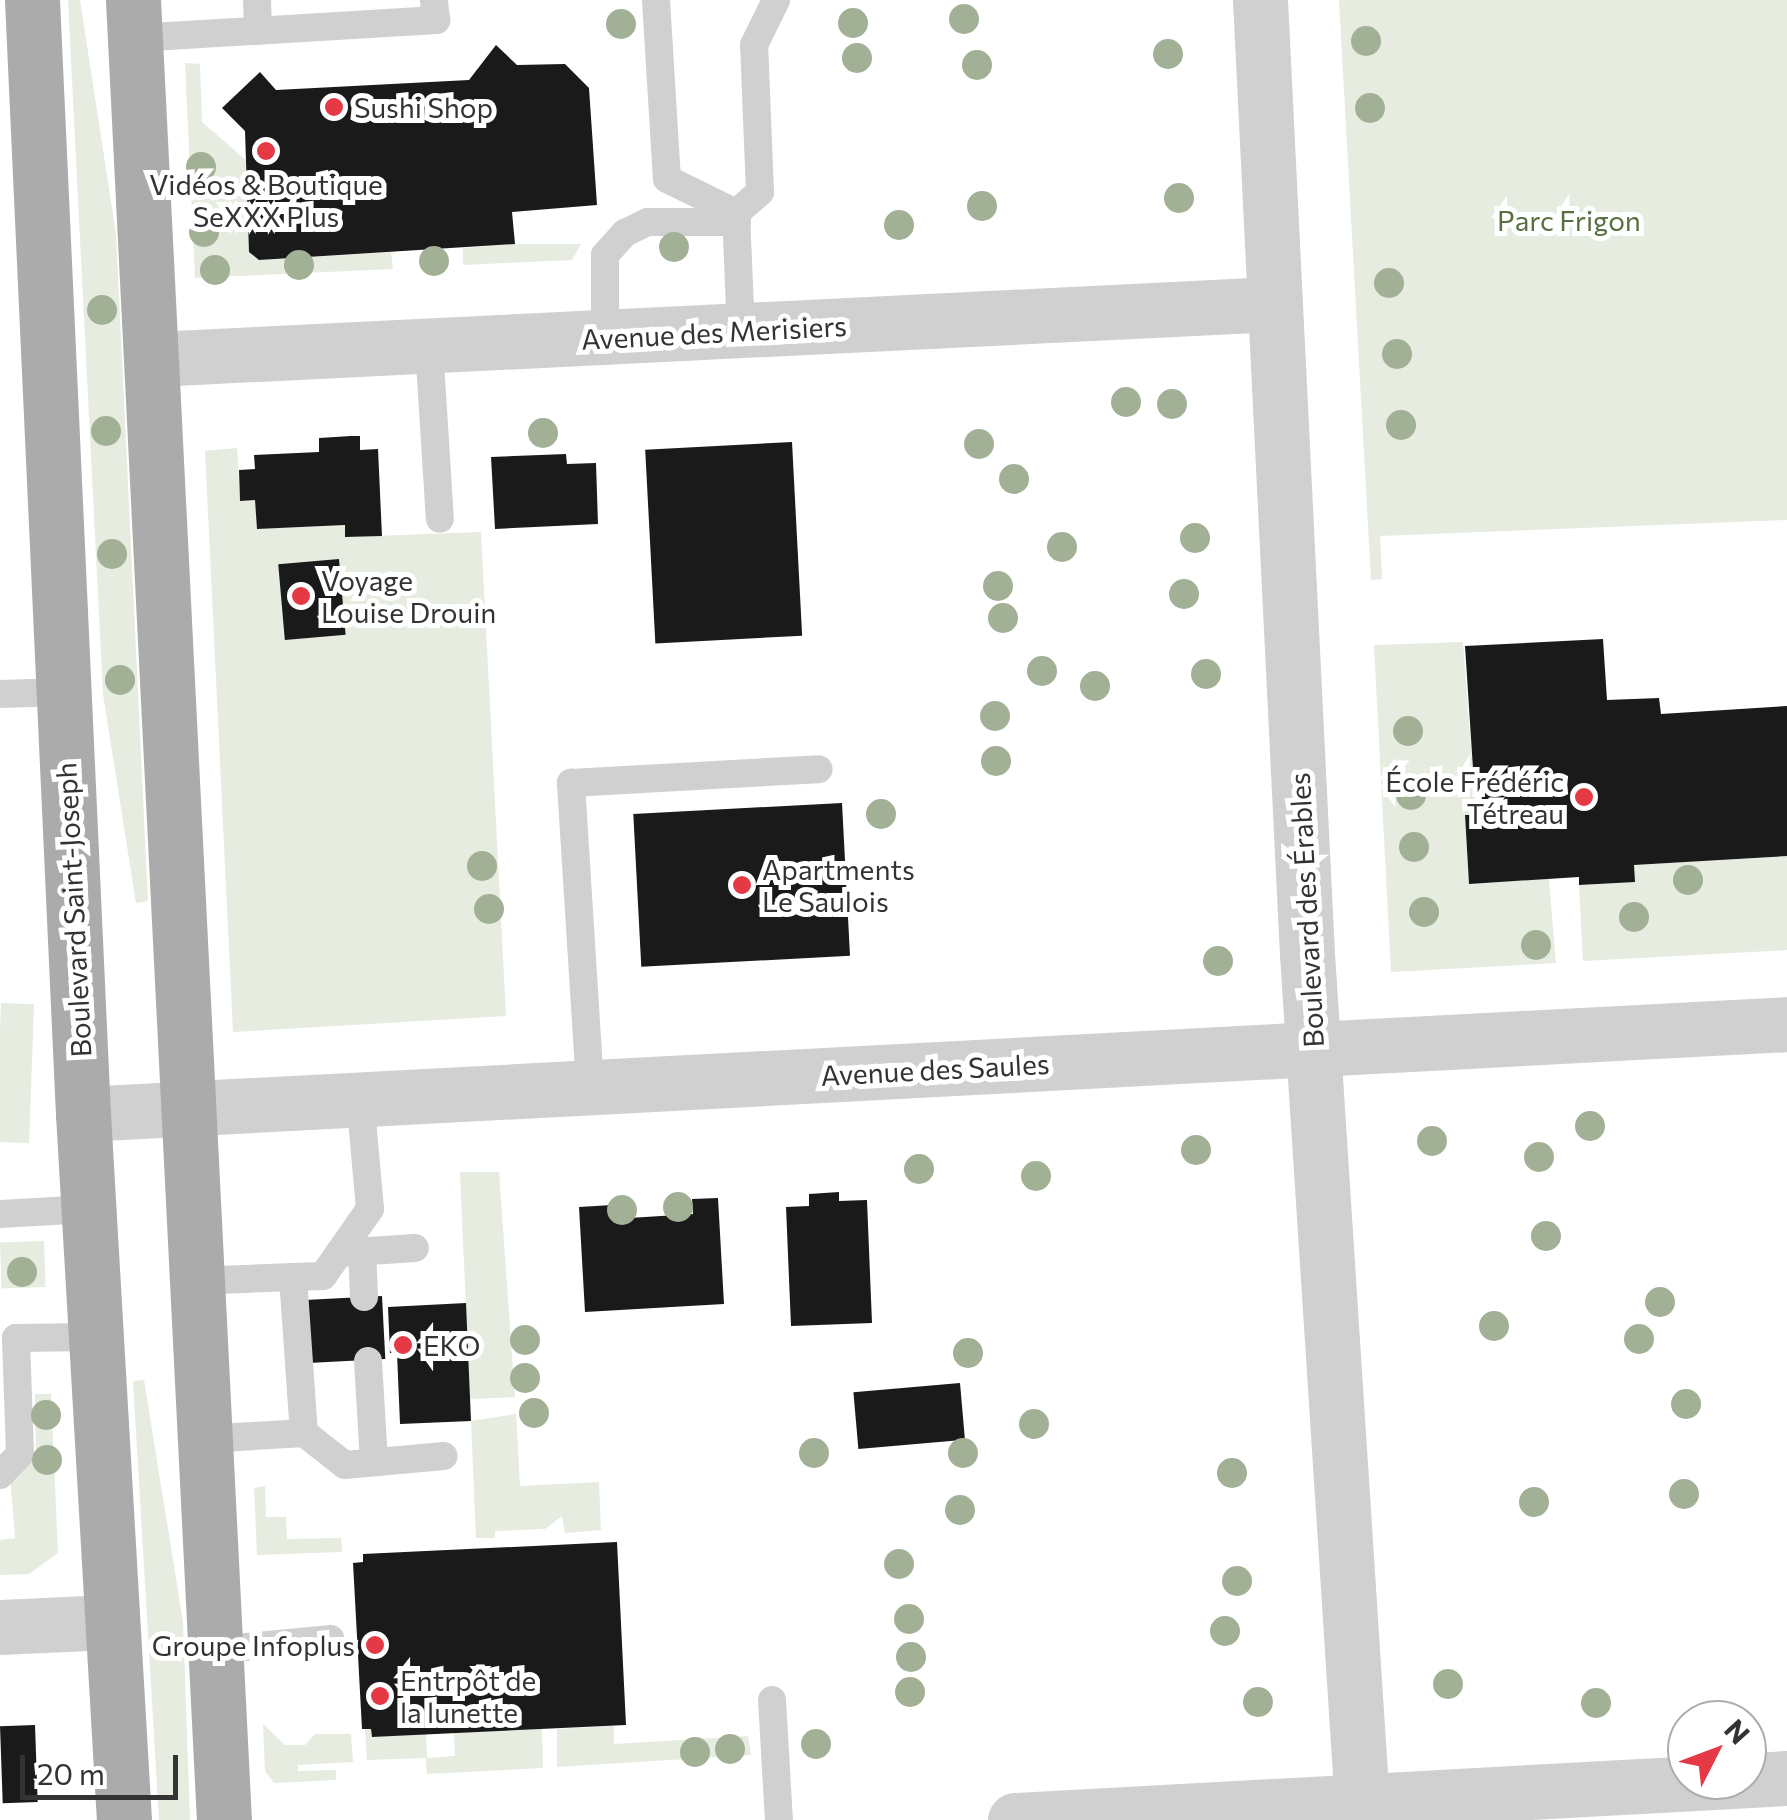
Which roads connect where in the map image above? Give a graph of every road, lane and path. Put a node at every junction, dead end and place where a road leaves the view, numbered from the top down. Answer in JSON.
{"nodes":[{"id":1,"x":32,"y":0,"type":"edge"},
{"id":2,"x":257,"y":0,"type":"edge"},
{"id":3,"x":434,"y":0,"type":"edge"},
{"id":4,"x":656,"y":0,"type":"edge"},
{"id":5,"x":776,"y":0,"type":"edge"},
{"id":6,"x":1260,"y":0,"type":"edge"},
{"id":7,"x":134,"y":19,"type":"edge"},
{"id":8,"x":258,"y":31,"type":"junction"},
{"id":9,"x":737,"y":217,"type":"junction"},
{"id":10,"x":1274,"y":304,"type":"junction"},
{"id":11,"x":741,"y":330,"type":"junction"},
{"id":12,"x":606,"y":337,"type":"junction"},
{"id":13,"x":429,"y":346,"type":"junction"},
{"id":14,"x":154,"y":358,"type":"junction"},
{"id":15,"x":440,"y":520,"type":"dead end"},
{"id":16,"x":62,"y":692,"type":"junction"},
{"id":17,"x":0,"y":694,"type":"edge"},
{"id":18,"x":819,"y":768,"type":"dead end"},
{"id":19,"x":1787,"y":1024,"type":"edge"},
{"id":20,"x":1314,"y":1050,"type":"junction"},
{"id":21,"x":590,"y":1086,"type":"junction"},
{"id":22,"x":360,"y":1098,"type":"junction"},
{"id":23,"x":188,"y":1108,"type":"junction"},
{"id":24,"x":83,"y":1114,"type":"junction"},
{"id":25,"x":88,"y":1210,"type":"junction"},
{"id":26,"x":0,"y":1214,"type":"edge"},
{"id":27,"x":416,"y":1248,"type":"dead end"},
{"id":28,"x":350,"y":1252,"type":"junction"},
{"id":29,"x":293,"y":1277,"type":"junction"},
{"id":30,"x":196,"y":1281,"type":"junction"},
{"id":31,"x":364,"y":1297,"type":"dead end"},
{"id":32,"x":95,"y":1337,"type":"junction"},
{"id":33,"x":368,"y":1361,"type":"dead end"},
{"id":34,"x":304,"y":1433,"type":"junction"},
{"id":35,"x":204,"y":1439,"type":"junction"},
{"id":36,"x":444,"y":1456,"type":"dead end"},
{"id":37,"x":374,"y":1462,"type":"junction"},
{"id":38,"x":0,"y":1475,"type":"edge"},
{"id":39,"x":110,"y":1622,"type":"junction"},
{"id":40,"x":0,"y":1627,"type":"edge"},
{"id":41,"x":330,"y":1640,"type":"dead end"},
{"id":42,"x":215,"y":1650,"type":"junction"},
{"id":43,"x":772,"y":1700,"type":"dead end"},
{"id":44,"x":1787,"y":1778,"type":"edge"},
{"id":45,"x":1362,"y":1812,"type":"edge"},
{"id":46,"x":124,"y":1820,"type":"edge"},
{"id":47,"x":224,"y":1820,"type":"edge"},
{"id":48,"x":780,"y":1820,"type":"edge"},
{"id":49,"x":1015,"y":1820,"type":"edge"}],
"edges":[{"from":1,"to":16,"type":"main road","name":"Boulevard Saint-Joseph"},
{"from":2,"to":8,"type":"lane"},
{"from":3,"to":8,"type":"lane"},
{"from":4,"to":9,"type":"lane"},
{"from":5,"to":9,"type":"lane"},
{"from":6,"to":10,"type":"street","name":"Boulevard des Érables"},
{"from":7,"to":8,"type":"lane"},
{"from":7,"to":14,"type":"main road"},
{"from":9,"to":11,"type":"lane"},
{"from":9,"to":12,"type":"lane"},
{"from":10,"to":11,"type":"street","name":"Avenue des Merisiers"},
{"from":10,"to":20,"type":"street","name":"Boulevard des Érables"},
{"from":11,"to":12,"type":"street","name":"Avenue des Merisiers"},
{"from":12,"to":13,"type":"street","name":"Avenue des Merisiers"},
{"from":13,"to":14,"type":"street","name":"Avenue des Merisiers"},
{"from":13,"to":15,"type":"lane"},
{"from":14,"to":23,"type":"main road"},
{"from":16,"to":17,"type":"lane"},
{"from":16,"to":24,"type":"main road","name":"Boulevard Saint-Joseph"},
{"from":18,"to":21,"type":"lane"},
{"from":19,"to":20,"type":"street","name":"Avenue des Saules"},
{"from":20,"to":21,"type":"street","name":"Avenue des Saules"},
{"from":20,"to":45,"type":"street","name":"Boulevard des Érables"},
{"from":21,"to":22,"type":"street","name":"Avenue des Saules"},
{"from":22,"to":23,"type":"street","name":"Avenue des Saules"},
{"from":22,"to":28,"type":"lane"},
{"from":23,"to":24,"type":"street","name":"Avenue des Saules"},
{"from":23,"to":30,"type":"main road"},
{"from":24,"to":25,"type":"main road","name":"Boulevard Saint-Joseph"},
{"from":25,"to":26,"type":"lane"},
{"from":25,"to":32,"type":"main road","name":"Boulevard Saint-Joseph"},
{"from":27,"to":28,"type":"lane"},
{"from":28,"to":29,"type":"lane"},
{"from":28,"to":31,"type":"lane"},
{"from":29,"to":30,"type":"lane"},
{"from":29,"to":34,"type":"lane"},
{"from":30,"to":35,"type":"main road"},
{"from":32,"to":38,"type":"lane"},
{"from":32,"to":39,"type":"main road","name":"Boulevard Saint-Joseph"},
{"from":33,"to":37,"type":"lane"},
{"from":34,"to":35,"type":"lane"},
{"from":34,"to":37,"type":"lane"},
{"from":35,"to":42,"type":"main road"},
{"from":36,"to":37,"type":"lane"},
{"from":39,"to":40,"type":"street"},
{"from":39,"to":46,"type":"main road","name":"Boulevard Saint-Joseph"},
{"from":41,"to":42,"type":"lane"},
{"from":42,"to":47,"type":"main road"},
{"from":43,"to":48,"type":"lane"},
{"from":44,"to":45,"type":"street"},
{"from":45,"to":49,"type":"street"}]}
